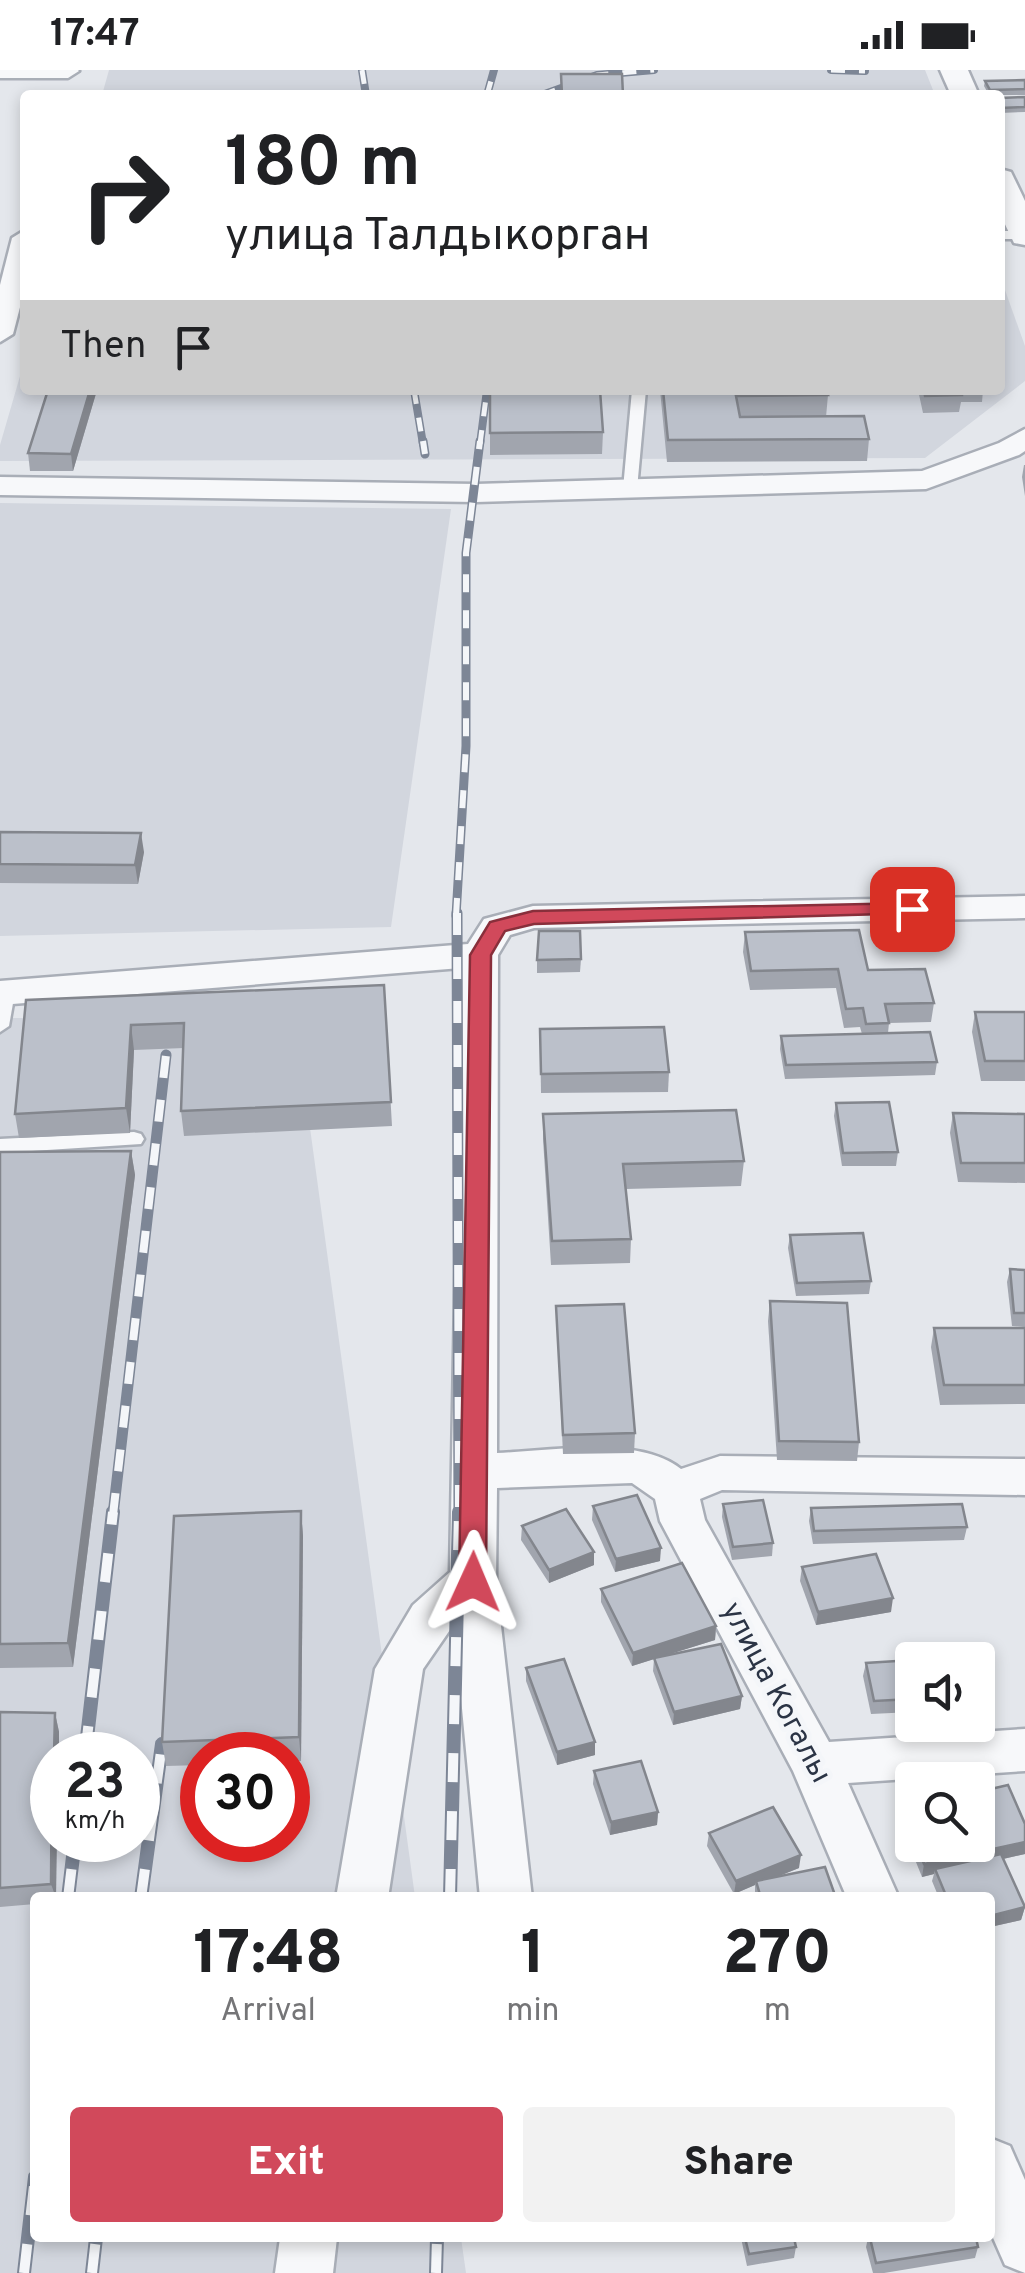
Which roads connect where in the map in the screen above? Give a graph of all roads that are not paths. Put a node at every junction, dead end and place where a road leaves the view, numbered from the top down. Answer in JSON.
{"nodes":[{"id":1,"x":68,"y":71,"type":"edge"},
{"id":2,"x":12,"y":72,"type":"edge"},
{"id":3,"x":0,"y":80,"type":"edge"},
{"id":4,"x":1005,"y":189,"type":"edge"},
{"id":5,"x":1025,"y":235,"type":"edge"},
{"id":6,"x":20,"y":256,"type":"edge"},
{"id":7,"x":1,"y":326,"type":"edge"},
{"id":8,"x":639,"y":395,"type":"edge"},
{"id":9,"x":1025,"y":437,"type":"edge"},
{"id":10,"x":0,"y":486,"type":"edge"},
{"id":11,"x":630,"y":489,"type":"junction"},
{"id":12,"x":1025,"y":906,"type":"edge"},
{"id":13,"x":480,"y":955,"type":"junction"},
{"id":14,"x":2,"y":1004,"type":"edge"},
{"id":15,"x":134,"y":1139,"type":"dead end"},
{"id":16,"x":0,"y":1146,"type":"edge"},
{"id":17,"x":474,"y":1471,"type":"junction"},
{"id":18,"x":1025,"y":1477,"type":"edge"},
{"id":19,"x":676,"y":1490,"type":"junction"},
{"id":20,"x":473,"y":1582,"type":"junction"},
{"id":21,"x":1025,"y":1750,"type":"edge"},
{"id":22,"x":814,"y":1764,"type":"junction"},
{"id":23,"x":363,"y":1892,"type":"edge"},
{"id":24,"x":505,"y":1892,"type":"edge"},
{"id":25,"x":870,"y":1892,"type":"edge"},
{"id":26,"x":995,"y":2176,"type":"edge"},
{"id":27,"x":308,"y":2242,"type":"edge"},
{"id":28,"x":1025,"y":2245,"type":"edge"},
{"id":29,"x":304,"y":2273,"type":"edge"}],
"edges":[{"from":1,"to":2,"type":"street"},
{"from":2,"to":3,"type":"street"},
{"from":4,"to":5,"type":"street"},
{"from":6,"to":7,"type":"street"},
{"from":8,"to":11,"type":"lane"},
{"from":9,"to":11,"type":"street"},
{"from":10,"to":11,"type":"street"},
{"from":12,"to":13,"type":"street"},
{"from":13,"to":14,"type":"street"},
{"from":13,"to":17,"type":"street"},
{"from":15,"to":16,"type":"lane"},
{"from":17,"to":19,"type":"street"},
{"from":17,"to":20,"type":"street"},
{"from":18,"to":19,"type":"street"},
{"from":19,"to":22,"type":"street","name":"улица Когалы"},
{"from":20,"to":23,"type":"street"},
{"from":20,"to":24,"type":"street"},
{"from":21,"to":22,"type":"street"},
{"from":22,"to":25,"type":"street","name":"улица Когалы"},
{"from":26,"to":28,"type":"street"},
{"from":27,"to":29,"type":"street"}]}
